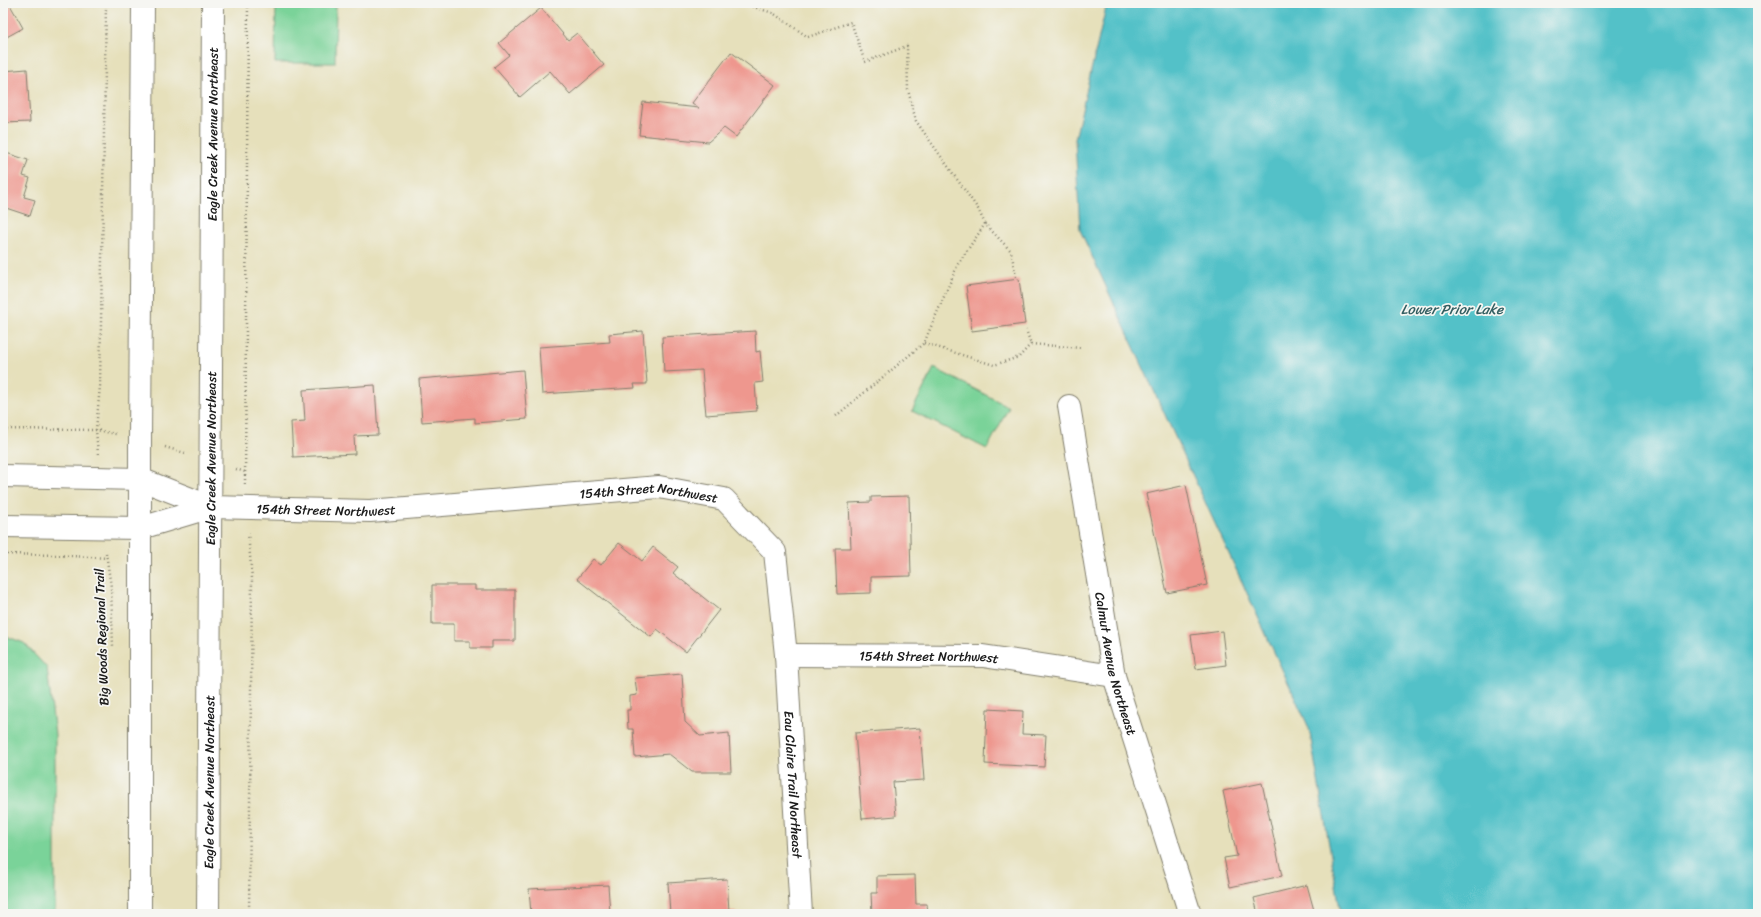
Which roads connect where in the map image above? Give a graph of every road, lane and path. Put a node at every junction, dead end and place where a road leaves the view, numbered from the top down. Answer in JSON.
{"nodes":[{"id":1,"x":106,"y":3,"type":"edge"},
{"id":2,"x":143,"y":3,"type":"edge"},
{"id":3,"x":213,"y":3,"type":"edge"},
{"id":4,"x":248,"y":3,"type":"edge"},
{"id":5,"x":741,"y":3,"type":"edge"},
{"id":6,"x":985,"y":224,"type":"junction"},
{"id":7,"x":1016,"y":277,"type":"dead end"},
{"id":8,"x":1026,"y":330,"type":"dead end"},
{"id":9,"x":924,"y":343,"type":"junction"},
{"id":10,"x":1031,"y":344,"type":"junction"},
{"id":11,"x":1082,"y":348,"type":"dead end"},
{"id":12,"x":1069,"y":406,"type":"dead end"},
{"id":13,"x":836,"y":416,"type":"dead end"},
{"id":14,"x":3,"y":429,"type":"edge"},
{"id":15,"x":96,"y":430,"type":"junction"},
{"id":16,"x":140,"y":439,"type":"junction"},
{"id":17,"x":211,"y":460,"type":"junction"},
{"id":18,"x":245,"y":472,"type":"junction"},
{"id":19,"x":3,"y":476,"type":"edge"},
{"id":20,"x":100,"y":477,"type":"junction"},
{"id":21,"x":140,"y":479,"type":"junction"},
{"id":22,"x":211,"y":507,"type":"junction"},
{"id":23,"x":246,"y":508,"type":"junction"},
{"id":24,"x":3,"y":526,"type":"edge"},
{"id":25,"x":103,"y":528,"type":"junction"},
{"id":26,"x":141,"y":528,"type":"junction"},
{"id":27,"x":3,"y":554,"type":"edge"},
{"id":28,"x":107,"y":558,"type":"junction"},
{"id":29,"x":113,"y":649,"type":"dead end"},
{"id":30,"x":786,"y":655,"type":"junction"},
{"id":31,"x":1114,"y":676,"type":"junction"},
{"id":32,"x":140,"y":914,"type":"edge"},
{"id":33,"x":208,"y":914,"type":"edge"},
{"id":34,"x":249,"y":914,"type":"edge"},
{"id":35,"x":801,"y":914,"type":"edge"},
{"id":36,"x":1190,"y":914,"type":"edge"}],
"edges":[{"from":1,"to":15,"type":"path"},
{"from":2,"to":16,"type":"street"},
{"from":3,"to":17,"type":"street","name":"Eagle Creek Avenue Northeast"},
{"from":4,"to":18,"type":"path"},
{"from":5,"to":6,"type":"path"},
{"from":6,"to":7,"type":"path"},
{"from":6,"to":9,"type":"path"},
{"from":8,"to":10,"type":"path"},
{"from":9,"to":10,"type":"path"},
{"from":9,"to":13,"type":"path"},
{"from":10,"to":11,"type":"path"},
{"from":12,"to":31,"type":"street","name":"Calmut Avenue Northeast"},
{"from":14,"to":15,"type":"path"},
{"from":15,"to":16,"type":"path"},
{"from":15,"to":20,"type":"path"},
{"from":16,"to":17,"type":"path"},
{"from":16,"to":21,"type":"street"},
{"from":17,"to":18,"type":"path"},
{"from":17,"to":22,"type":"street","name":"Eagle Creek Avenue Northeast"},
{"from":18,"to":23,"type":"path"},
{"from":19,"to":20,"type":"street","name":"154th Street Northwest"},
{"from":20,"to":21,"type":"street","name":"154th Street Northwest"},
{"from":21,"to":22,"type":"street","name":"154th Street Northwest"},
{"from":21,"to":26,"type":"street"},
{"from":22,"to":23,"type":"street","name":"154th Street Northwest"},
{"from":22,"to":26,"type":"street","name":"154th Street Northwest"},
{"from":22,"to":33,"type":"street","name":"Eagle Creek Avenue Northeast"},
{"from":23,"to":30,"type":"street","name":"154th Street Northwest"},
{"from":23,"to":34,"type":"path"},
{"from":24,"to":25,"type":"street","name":"154th Street Northwest"},
{"from":25,"to":26,"type":"street","name":"154th Street Northwest"},
{"from":25,"to":28,"type":"path","name":"Big Woods Regional Trail"},
{"from":26,"to":32,"type":"street"},
{"from":27,"to":28,"type":"path"},
{"from":28,"to":29,"type":"path","name":"Big Woods Regional Trail"},
{"from":30,"to":31,"type":"street","name":"154th Street Northwest"},
{"from":30,"to":35,"type":"street","name":"Eau Claire Trail Northeast"},
{"from":31,"to":36,"type":"street","name":"Calmut Avenue Northeast"}]}
